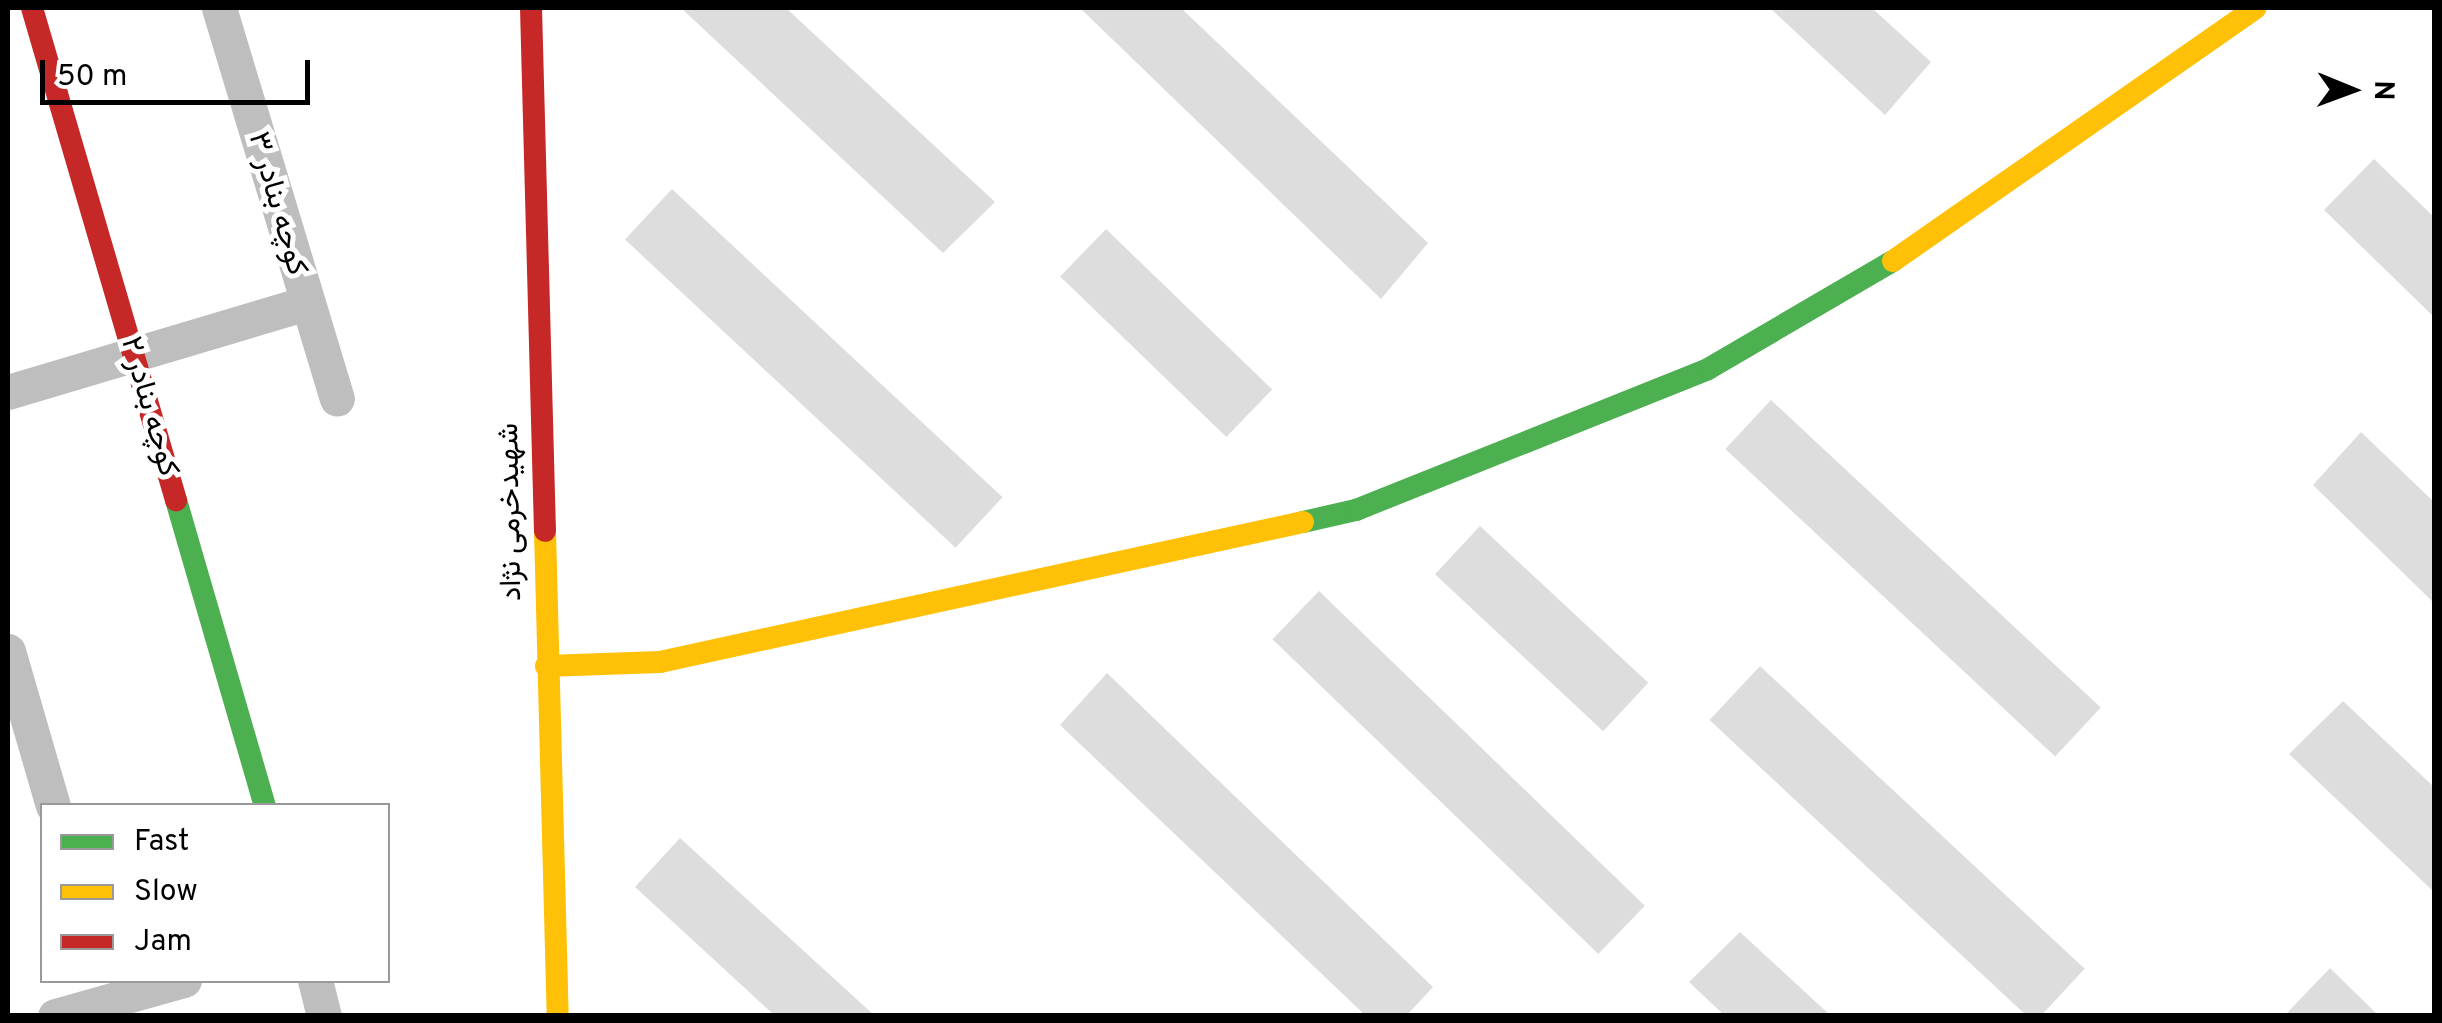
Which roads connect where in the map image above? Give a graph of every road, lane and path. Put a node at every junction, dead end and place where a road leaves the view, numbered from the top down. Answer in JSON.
{"nodes":[{"id":1,"x":32,"y":8,"type":"edge"},
{"id":2,"x":219,"y":8,"type":"edge"},
{"id":3,"x":531,"y":8,"type":"edge"},
{"id":4,"x":2255,"y":8,"type":"edge"},
{"id":5,"x":304,"y":304,"type":"junction"},
{"id":6,"x":134,"y":356,"type":"junction"},
{"id":7,"x":8,"y":392,"type":"edge"},
{"id":8,"x":338,"y":399,"type":"dead end"},
{"id":9,"x":8,"y":651,"type":"edge"},
{"id":10,"x":546,"y":666,"type":"junction"},
{"id":11,"x":52,"y":803,"type":"edge"},
{"id":12,"x":263,"y":803,"type":"edge"},
{"id":13,"x":172,"y":983,"type":"edge"},
{"id":14,"x":316,"y":983,"type":"edge"},
{"id":15,"x":110,"y":999,"type":"edge"},
{"id":16,"x":55,"y":1016,"type":"edge"},
{"id":17,"x":324,"y":1016,"type":"edge"},
{"id":18,"x":558,"y":1016,"type":"edge"}],
"edges":[{"from":1,"to":6,"type":"street","name":"کوچه بنادر ۲"},
{"from":2,"to":5,"type":"street","name":"کوچه بنادر ۳"},
{"from":3,"to":10,"type":"street","name":"شهیدخرمی نژاد"},
{"from":4,"to":10,"type":"street"},
{"from":5,"to":6,"type":"street"},
{"from":5,"to":8,"type":"street","name":"کوچه بنادر ۳"},
{"from":6,"to":7,"type":"street"},
{"from":6,"to":12,"type":"street","name":"کوچه بنادر ۲"},
{"from":9,"to":11,"type":"street"},
{"from":10,"to":18,"type":"street","name":"شهیدخرمی نژاد"},
{"from":13,"to":15,"type":"street"},
{"from":14,"to":17,"type":"street"},
{"from":15,"to":16,"type":"street"}]}
